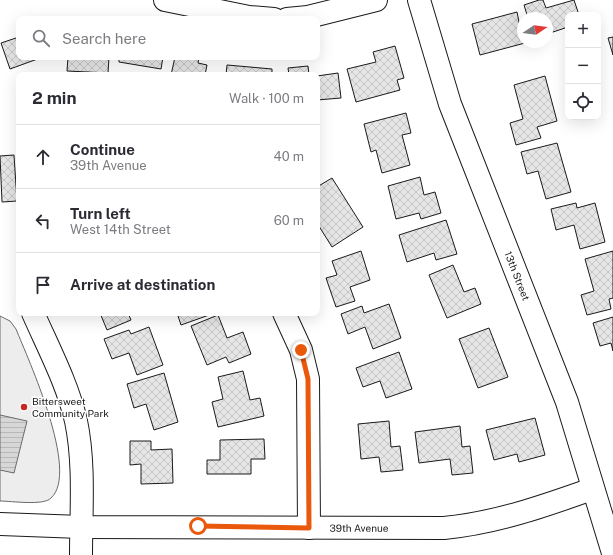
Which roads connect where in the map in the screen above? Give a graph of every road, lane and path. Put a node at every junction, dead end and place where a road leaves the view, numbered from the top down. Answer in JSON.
{"nodes":[{"id":1,"x":165,"y":0,"type":"edge"},
{"id":2,"x":376,"y":0,"type":"edge"},
{"id":3,"x":419,"y":0,"type":"edge"},
{"id":4,"x":244,"y":16,"type":"edge"},
{"id":5,"x":312,"y":16,"type":"edge"},
{"id":6,"x":34,"y":316,"type":"edge"},
{"id":7,"x":285,"y":316,"type":"edge"},
{"id":8,"x":592,"y":489,"type":"junction"},
{"id":9,"x":0,"y":524,"type":"edge"},
{"id":10,"x":81,"y":527,"type":"junction"},
{"id":11,"x":309,"y":528,"type":"junction"},
{"id":12,"x":613,"y":552,"type":"edge"},
{"id":13,"x":81,"y":555,"type":"edge"}],
"edges":[{"from":1,"to":4,"type":"street"},
{"from":2,"to":5,"type":"street"},
{"from":3,"to":8,"type":"street","name":"13th Street"},
{"from":6,"to":10,"type":"street"},
{"from":7,"to":11,"type":"street"},
{"from":8,"to":11,"type":"street","name":"39th Avenue"},
{"from":8,"to":12,"type":"street","name":"13th Street"},
{"from":9,"to":10,"type":"street","name":"39th Avenue"},
{"from":10,"to":11,"type":"street","name":"39th Avenue"},
{"from":10,"to":13,"type":"street"}]}
